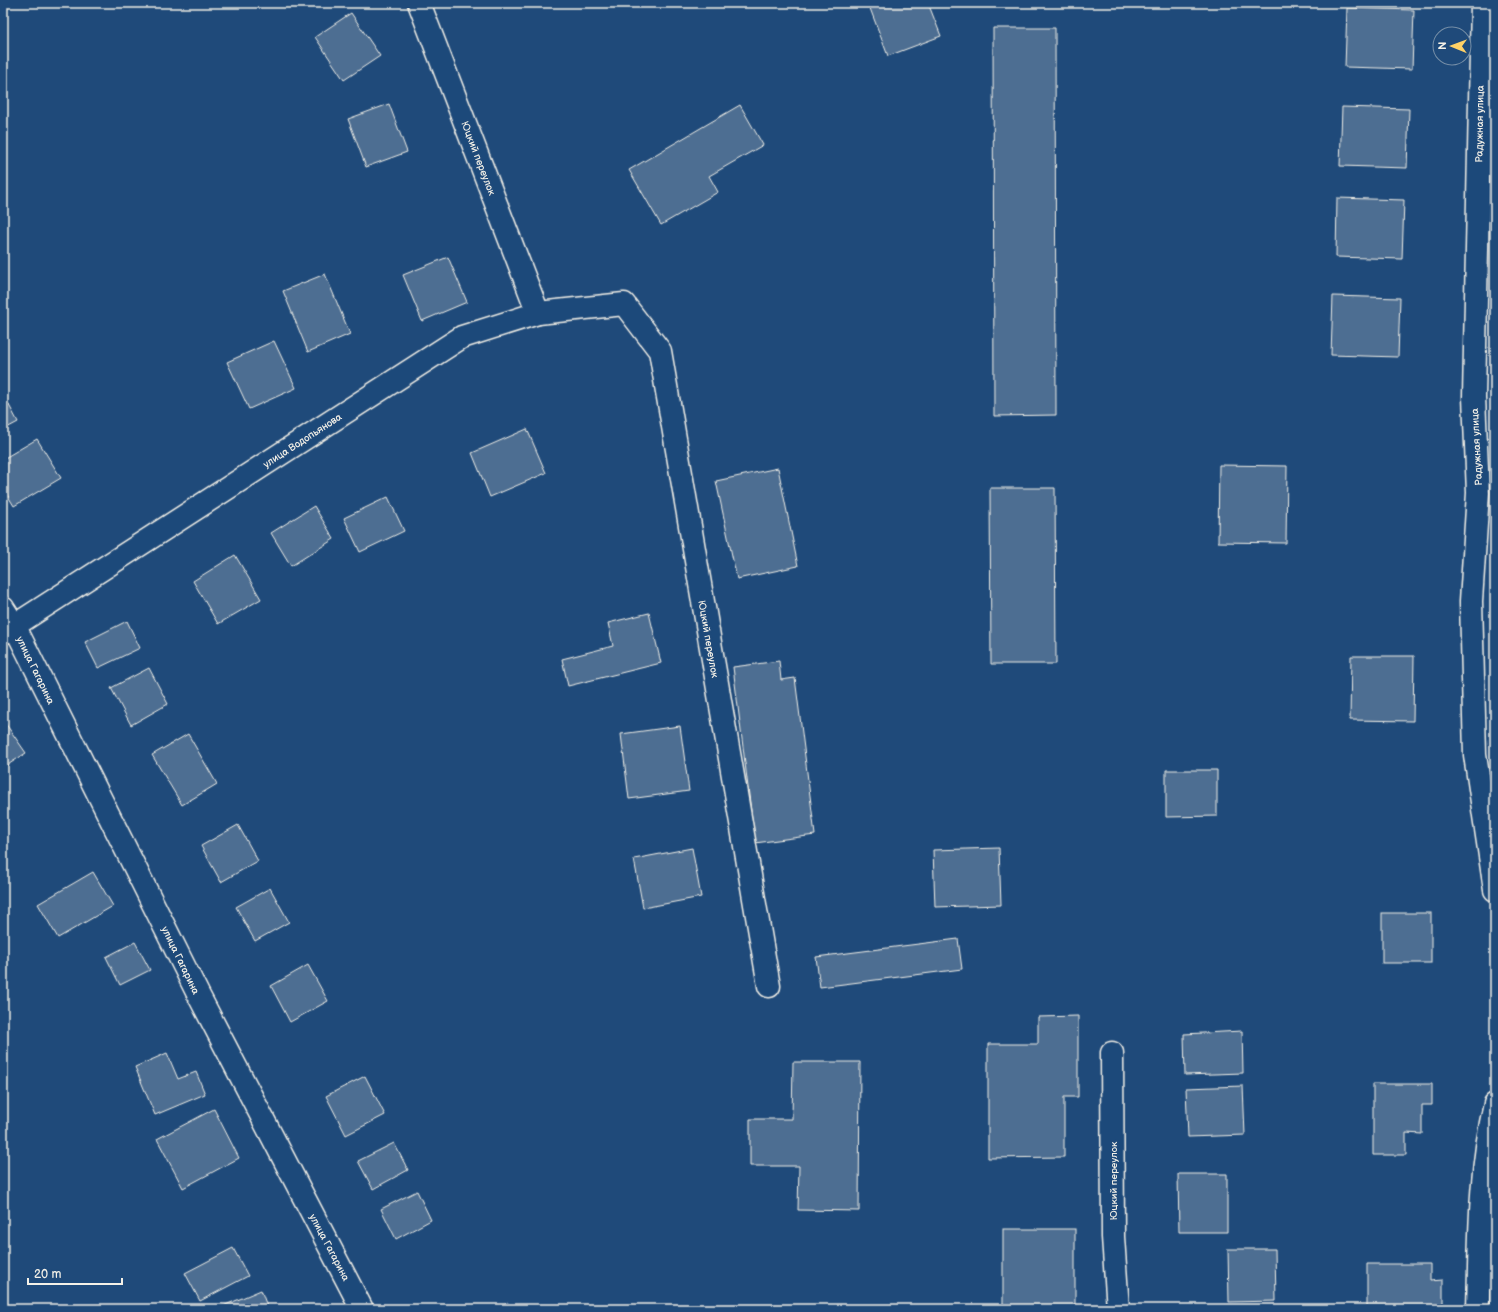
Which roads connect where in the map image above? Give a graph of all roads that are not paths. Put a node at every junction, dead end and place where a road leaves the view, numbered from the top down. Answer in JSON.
{"nodes":[{"id":1,"x":419,"y":3,"type":"edge"},
{"id":2,"x":1482,"y":3,"type":"edge"},
{"id":3,"x":624,"y":304,"type":"joint"},
{"id":4,"x":538,"y":313,"type":"junction"},
{"id":5,"x":7,"y":622,"type":"edge"},
{"id":6,"x":1495,"y":890,"type":"edge"},
{"id":7,"x":769,"y":986,"type":"dead end"},
{"id":8,"x":1112,"y":1053,"type":"dead end"},
{"id":9,"x":1495,"y":1104,"type":"edge"},
{"id":10,"x":362,"y":1309,"type":"edge"},
{"id":11,"x":1118,"y":1309,"type":"edge"},
{"id":12,"x":1478,"y":1309,"type":"edge"}],
"edges":[{"from":1,"to":4,"type":"street","name":"Юцкий переулок"},
{"from":2,"to":6,"type":"street","name":"Радужная улица"},
{"from":3,"to":4,"type":"street","name":"улица Водопьянова"},
{"from":3,"to":7,"type":"street","name":"Юцкий переулок"},
{"from":4,"to":5,"type":"street","name":"улица Водопьянова"},
{"from":5,"to":10,"type":"street","name":"улица Гагарина"},
{"from":8,"to":11,"type":"street","name":"Юцкий переулок"},
{"from":9,"to":12,"type":"street"}]}
